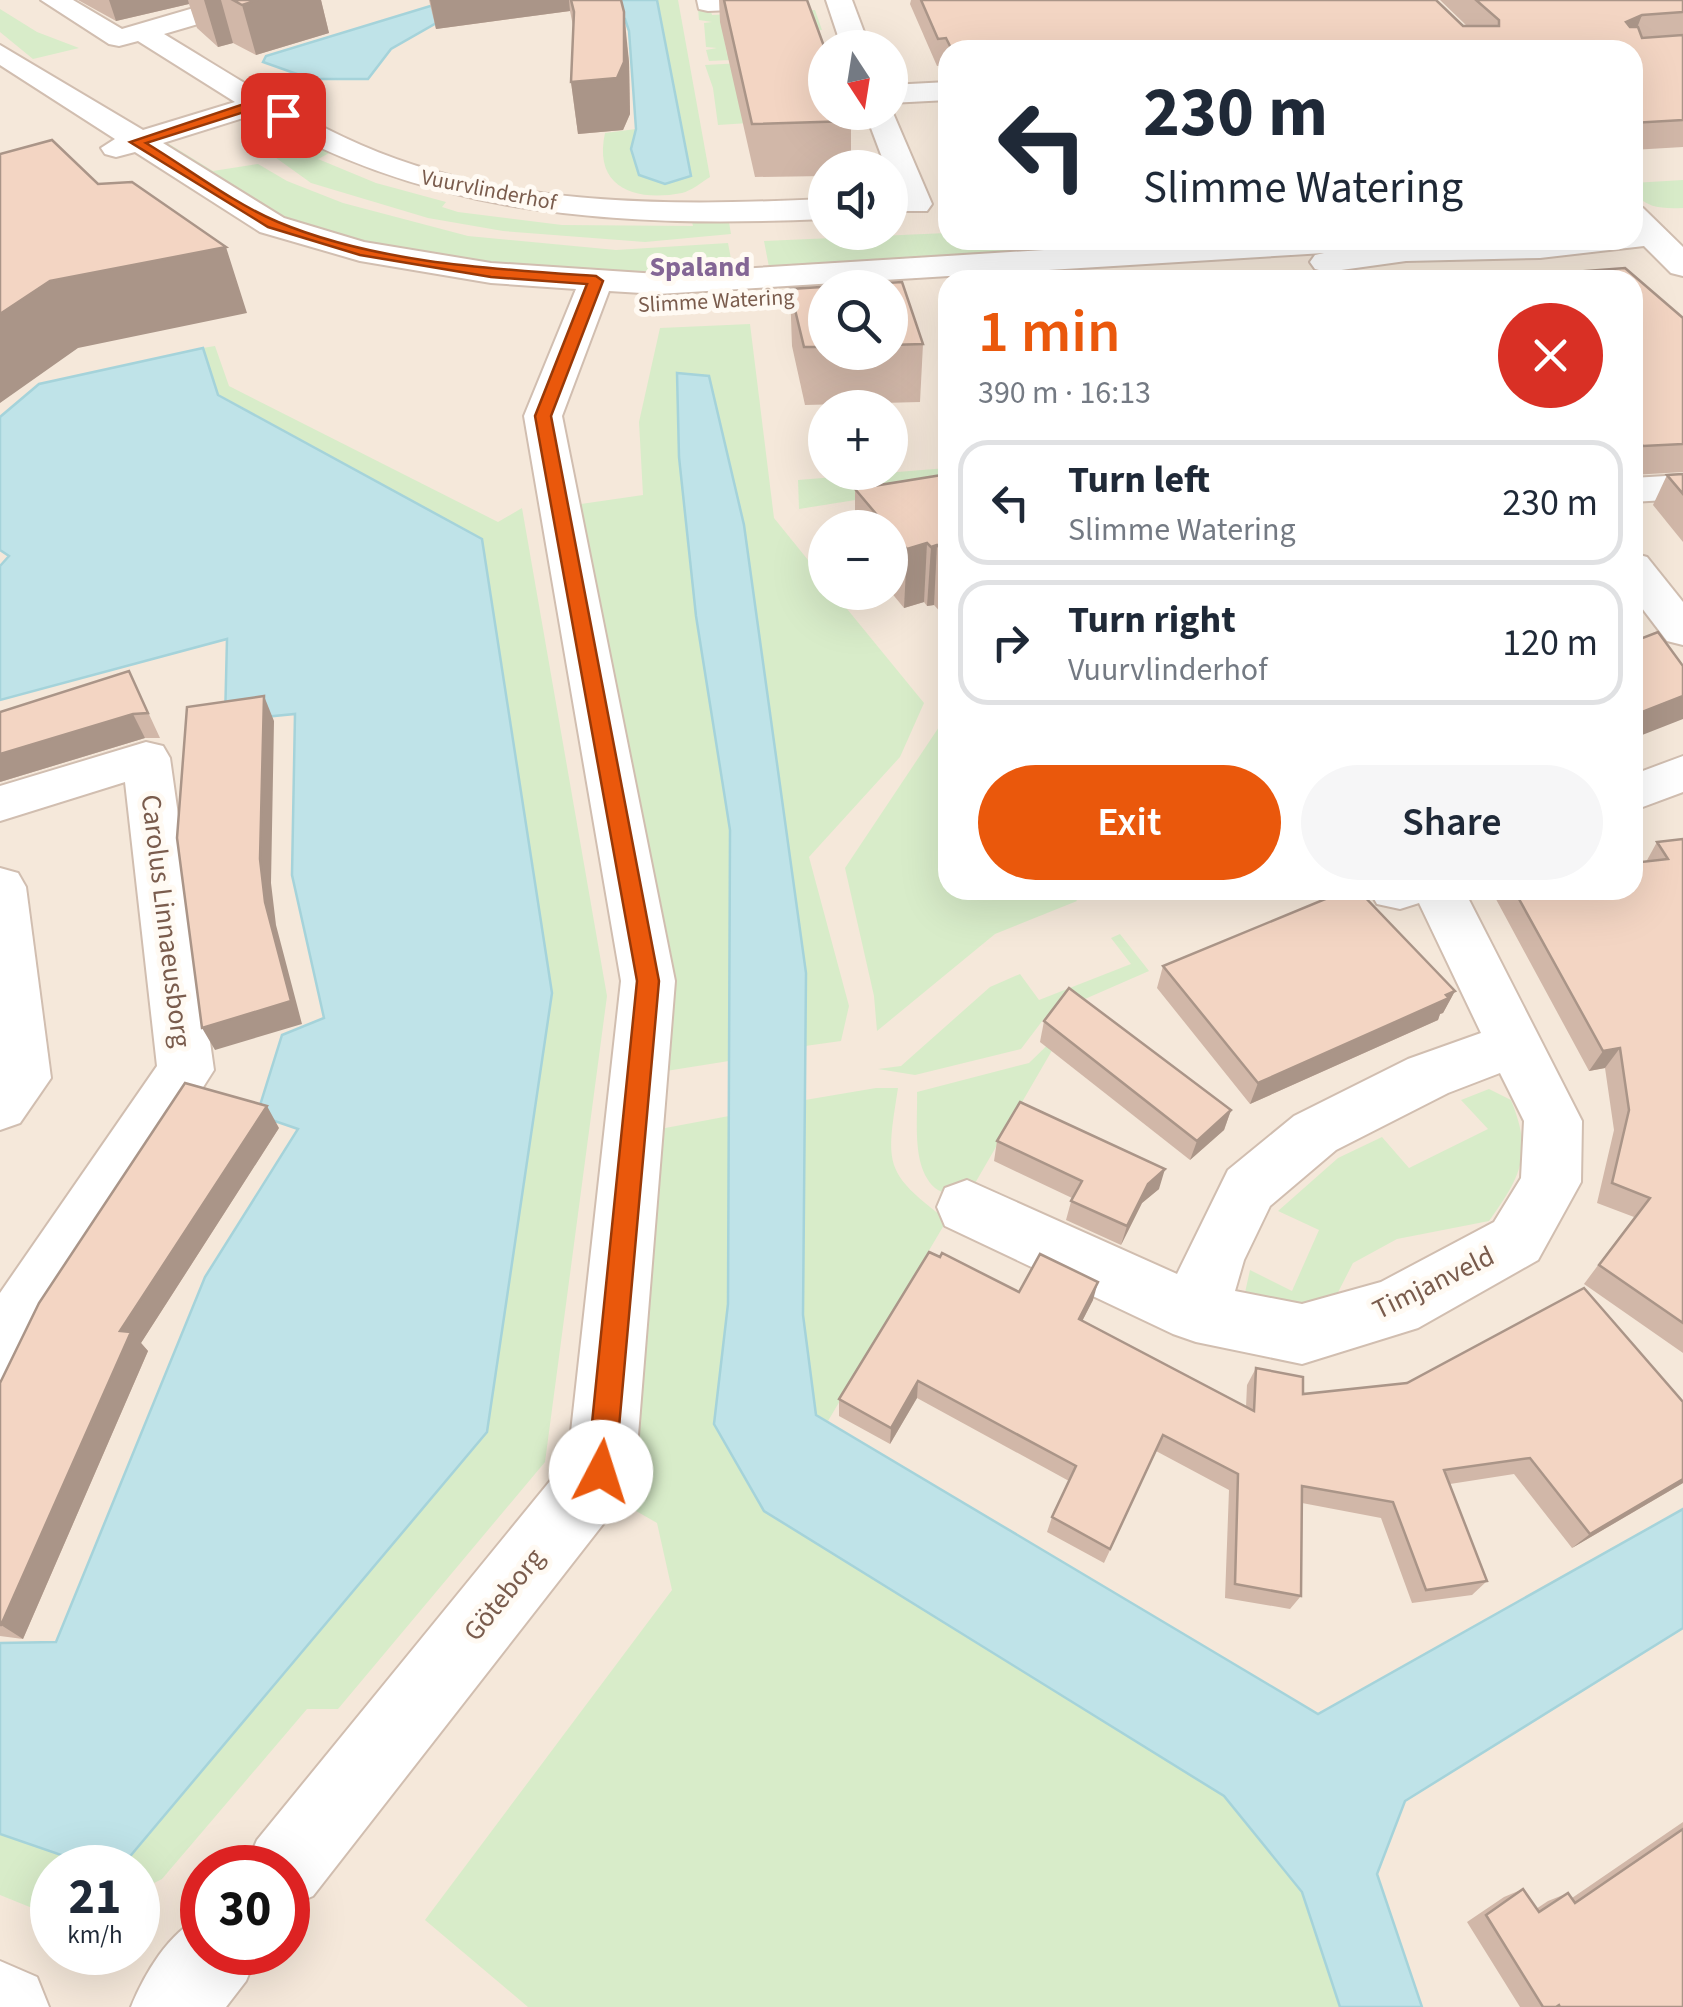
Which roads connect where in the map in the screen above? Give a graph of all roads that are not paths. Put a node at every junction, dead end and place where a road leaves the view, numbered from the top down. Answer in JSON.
{"nodes":[{"id":1,"x":54,"y":0,"type":"edge"},
{"id":2,"x":250,"y":0,"type":"edge"},
{"id":3,"x":773,"y":0,"type":"edge"},
{"id":4,"x":840,"y":0,"type":"edge"},
{"id":5,"x":708,"y":3,"type":"dead end"},
{"id":6,"x":850,"y":30,"type":"edge"},
{"id":7,"x":142,"y":32,"type":"junction"},
{"id":8,"x":0,"y":53,"type":"edge"},
{"id":9,"x":0,"y":82,"type":"edge"},
{"id":10,"x":938,"y":92,"type":"edge"},
{"id":11,"x":908,"y":93,"type":"edge"},
{"id":12,"x":261,"y":103,"type":"junction"},
{"id":13,"x":887,"y":130,"type":"edge"},
{"id":14,"x":121,"y":147,"type":"junction"},
{"id":15,"x":918,"y":204,"type":"edge"},
{"id":16,"x":808,"y":210,"type":"edge"},
{"id":17,"x":1683,"y":218,"type":"edge"},
{"id":18,"x":1643,"y":230,"type":"edge"},
{"id":19,"x":1211,"y":250,"type":"edge"},
{"id":20,"x":1422,"y":250,"type":"edge"},
{"id":21,"x":1683,"y":266,"type":"edge"},
{"id":22,"x":1204,"y":270,"type":"edge"},
{"id":23,"x":938,"y":287,"type":"edge"},
{"id":24,"x":908,"y":289,"type":"edge"},
{"id":25,"x":592,"y":292,"type":"junction"},
{"id":26,"x":808,"y":295,"type":"edge"},
{"id":27,"x":1683,"y":486,"type":"edge"},
{"id":28,"x":1643,"y":489,"type":"edge"},
{"id":29,"x":1683,"y":772,"type":"edge"},
{"id":30,"x":1643,"y":789,"type":"edge"},
{"id":31,"x":0,"y":804,"type":"edge"},
{"id":32,"x":0,"y":887,"type":"edge"},
{"id":33,"x":1414,"y":900,"type":"edge"},
{"id":34,"x":1516,"y":1043,"type":"junction"},
{"id":35,"x":0,"y":1106,"type":"edge"},
{"id":36,"x":968,"y":1206,"type":"dead end"},
{"id":37,"x":1196,"y":1312,"type":"junction"},
{"id":38,"x":0,"y":1362,"type":"edge"},
{"id":39,"x":303,"y":1845,"type":"edge"},
{"id":40,"x":199,"y":1975,"type":"edge"},
{"id":41,"x":0,"y":2003,"type":"edge"},
{"id":42,"x":8,"y":2007,"type":"edge"},
{"id":43,"x":173,"y":2007,"type":"edge"}],
"edges":[{"from":1,"to":7,"type":"street"},
{"from":2,"to":7,"type":"street"},
{"from":3,"to":5,"type":"street"},
{"from":4,"to":6,"type":"street"},
{"from":7,"to":12,"type":"street","name":"Vuurvlinderhof"},
{"from":8,"to":14,"type":"street","name":"Slimme Watering"},
{"from":9,"to":14,"type":"street","name":"Slimme Watering"},
{"from":10,"to":11,"type":"street"},
{"from":12,"to":14,"type":"street"},
{"from":12,"to":16,"type":"street","name":"Vuurvlinderhof"},
{"from":13,"to":15,"type":"street"},
{"from":14,"to":25,"type":"street","name":"Slimme Watering"},
{"from":17,"to":18,"type":"street"},
{"from":18,"to":21,"type":"street"},
{"from":19,"to":25,"type":"street","name":"Slimme Watering"},
{"from":20,"to":22,"type":"street"},
{"from":23,"to":24,"type":"street"},
{"from":25,"to":26,"type":"street","name":"Slimme Watering"},
{"from":25,"to":39,"type":"street","name":"Göteborg"},
{"from":27,"to":28,"type":"street"},
{"from":29,"to":30,"type":"street"},
{"from":31,"to":38,"type":"street","name":"Carolus Linnaeusborg"},
{"from":32,"to":35,"type":"street"},
{"from":33,"to":34,"type":"street","name":"Timjanveld"},
{"from":34,"to":37,"type":"street"},
{"from":34,"to":37,"type":"street","name":"Timjanveld"},
{"from":36,"to":37,"type":"street","name":"Timjanveld"},
{"from":40,"to":43,"type":"street"},
{"from":41,"to":42,"type":"street"}]}
